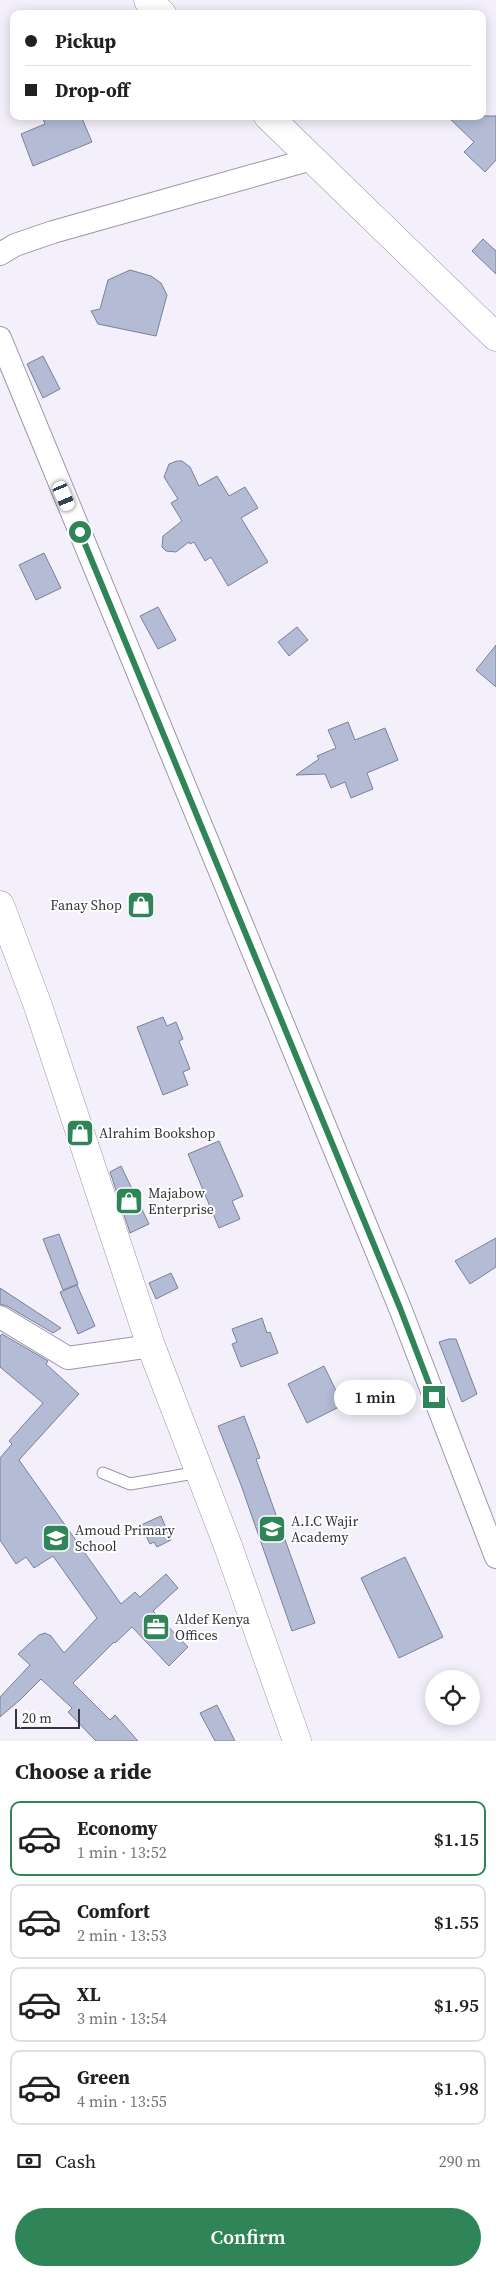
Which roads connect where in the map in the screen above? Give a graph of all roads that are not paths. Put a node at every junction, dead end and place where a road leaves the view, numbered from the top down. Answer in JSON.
{"nodes":[{"id":1,"x":148,"y":0,"type":"edge"},
{"id":2,"x":158,"y":10,"type":"edge"},
{"id":3,"x":272,"y":120,"type":"edge"},
{"id":4,"x":312,"y":159,"type":"junction"},
{"id":5,"x":0,"y":254,"type":"edge"},
{"id":6,"x":496,"y":337,"type":"edge"},
{"id":7,"x":0,"y":338,"type":"edge"},
{"id":8,"x":0,"y":905,"type":"edge"},
{"id":9,"x":0,"y":1317,"type":"edge"},
{"id":10,"x":152,"y":1346,"type":"junction"},
{"id":11,"x":200,"y":1472,"type":"junction"},
{"id":12,"x":103,"y":1473,"type":"dead end"},
{"id":13,"x":496,"y":1557,"type":"edge"},
{"id":14,"x":297,"y":1741,"type":"edge"}],
"edges":[{"from":1,"to":2,"type":"street"},
{"from":3,"to":4,"type":"street"},
{"from":4,"to":5,"type":"street"},
{"from":4,"to":6,"type":"street"},
{"from":7,"to":13,"type":"street"},
{"from":8,"to":10,"type":"street"},
{"from":9,"to":10,"type":"street"},
{"from":10,"to":11,"type":"street"},
{"from":11,"to":12,"type":"lane"},
{"from":11,"to":14,"type":"street"}]}
